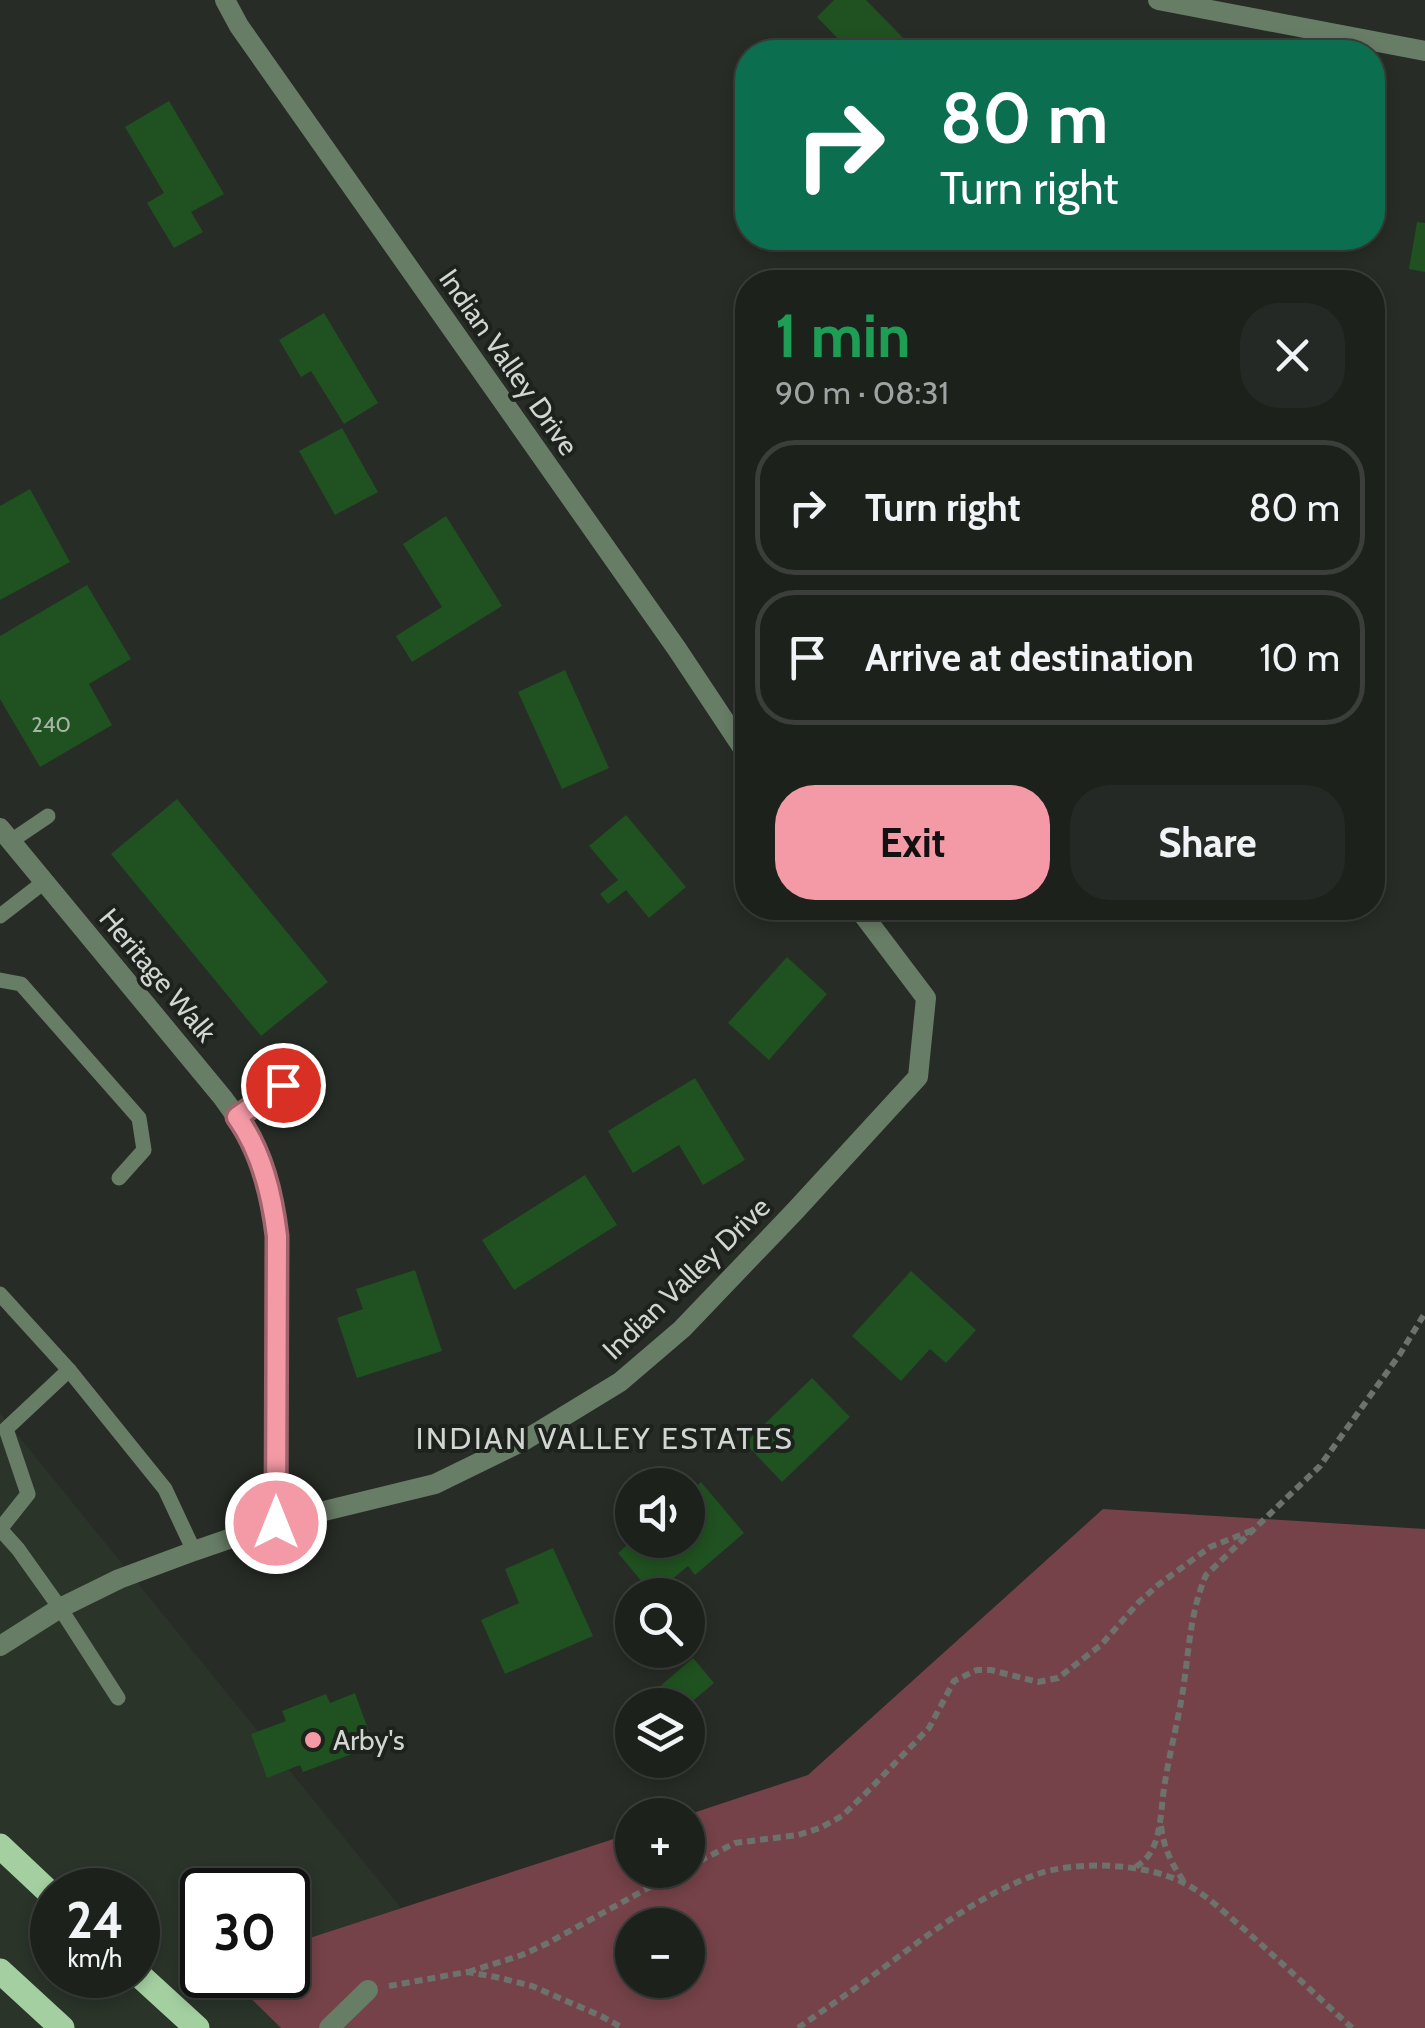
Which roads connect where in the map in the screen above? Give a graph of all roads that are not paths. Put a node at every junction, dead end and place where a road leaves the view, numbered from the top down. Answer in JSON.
{"nodes":[{"id":1,"x":225,"y":0,"type":"edge"},
{"id":2,"x":1158,"y":0,"type":"edge"},
{"id":3,"x":1372,"y":40,"type":"edge"},
{"id":4,"x":1385,"y":43,"type":"edge"},
{"id":5,"x":1425,"y":50,"type":"edge"},
{"id":6,"x":735,"y":737,"type":"edge"},
{"id":7,"x":48,"y":816,"type":"dead end"},
{"id":8,"x":5,"y":834,"type":"edge"},
{"id":9,"x":44,"y":882,"type":"junction"},
{"id":10,"x":0,"y":916,"type":"edge"},
{"id":11,"x":867,"y":920,"type":"edge"},
{"id":12,"x":0,"y":980,"type":"edge"},
{"id":13,"x":283,"y":1085,"type":"dead end"},
{"id":14,"x":237,"y":1117,"type":"junction"},
{"id":15,"x":119,"y":1178,"type":"dead end"},
{"id":16,"x":0,"y":1294,"type":"edge"},
{"id":17,"x":69,"y":1370,"type":"junction"},
{"id":18,"x":3,"y":1432,"type":"edge"},
{"id":19,"x":276,"y":1523,"type":"junction"},
{"id":20,"x":0,"y":1528,"type":"edge"},
{"id":21,"x":194,"y":1551,"type":"junction"},
{"id":22,"x":60,"y":1608,"type":"junction"},
{"id":23,"x":0,"y":1646,"type":"edge"},
{"id":24,"x":118,"y":1698,"type":"dead end"},
{"id":25,"x":0,"y":1846,"type":"edge"},
{"id":26,"x":30,"y":1874,"type":"edge"},
{"id":27,"x":0,"y":1971,"type":"edge"},
{"id":28,"x":368,"y":1990,"type":"road end"},
{"id":29,"x":160,"y":1994,"type":"edge"},
{"id":30,"x":62,"y":2028,"type":"edge"},
{"id":31,"x":196,"y":2028,"type":"edge"},
{"id":32,"x":329,"y":2028,"type":"edge"}],
"edges":[{"from":1,"to":6,"type":"street","name":"Indian Valley Drive"},
{"from":2,"to":3,"type":"street"},
{"from":4,"to":5,"type":"street"},
{"from":7,"to":8,"type":"lane"},
{"from":8,"to":9,"type":"street","name":"Heritage Walk"},
{"from":9,"to":10,"type":"lane"},
{"from":9,"to":14,"type":"street","name":"Heritage Walk"},
{"from":11,"to":19,"type":"street","name":"Indian Valley Drive"},
{"from":12,"to":15,"type":"lane"},
{"from":13,"to":14,"type":"lane"},
{"from":14,"to":19,"type":"street","name":"Heritage Walk"},
{"from":16,"to":17,"type":"lane"},
{"from":17,"to":18,"type":"lane"},
{"from":17,"to":21,"type":"lane"},
{"from":18,"to":20,"type":"lane"},
{"from":19,"to":21,"type":"street","name":"Indian Valley Drive"},
{"from":20,"to":22,"type":"lane"},
{"from":21,"to":22,"type":"street","name":"Indian Valley Drive"},
{"from":22,"to":23,"type":"street","name":"Indian Valley Drive"},
{"from":22,"to":24,"type":"lane"},
{"from":25,"to":26,"type":"main road"},
{"from":27,"to":30,"type":"main road"},
{"from":28,"to":32,"type":"street"},
{"from":29,"to":31,"type":"main road"}]}
